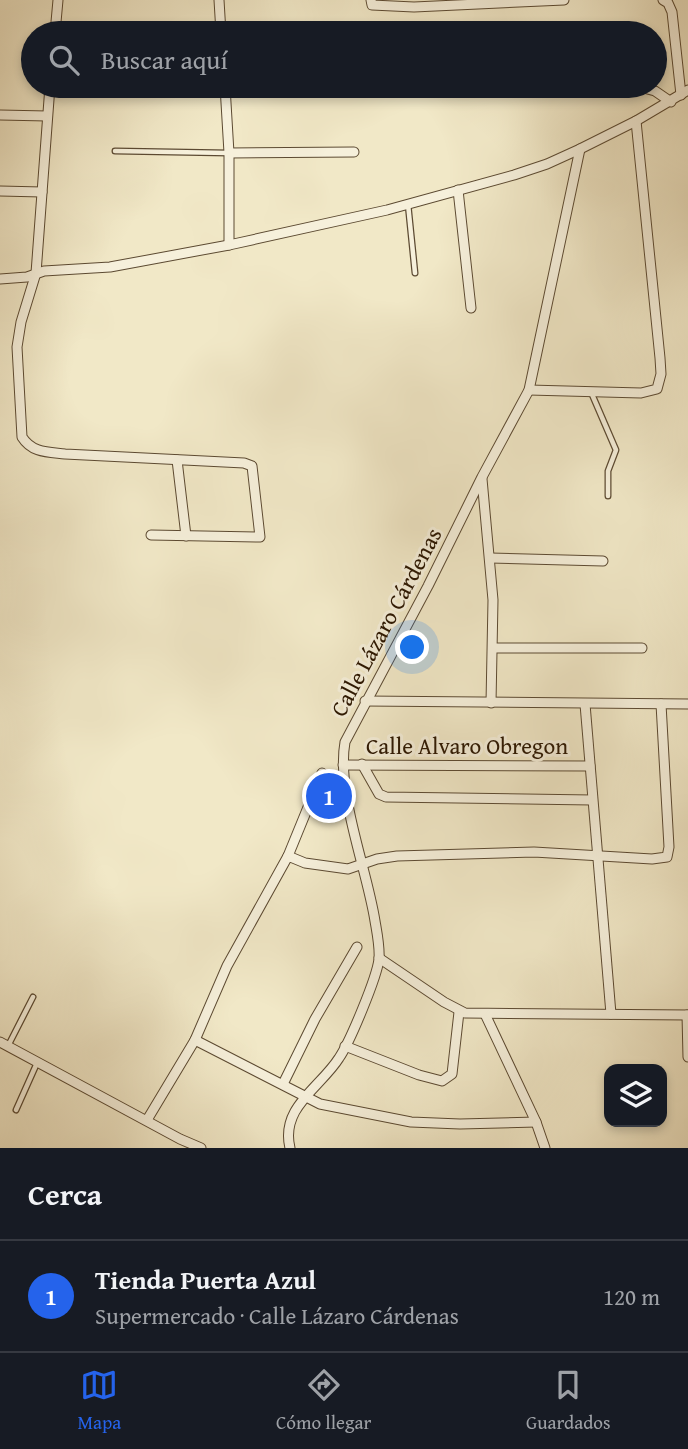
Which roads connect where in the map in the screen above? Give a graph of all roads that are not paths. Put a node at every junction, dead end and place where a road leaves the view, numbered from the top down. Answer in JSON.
{"nodes":[{"id":1,"x":58,"y":0,"type":"edge"},
{"id":2,"x":219,"y":0,"type":"edge"},
{"id":3,"x":564,"y":0,"type":"edge"},
{"id":4,"x":663,"y":0,"type":"edge"},
{"id":5,"x":519,"y":1,"type":"edge"},
{"id":6,"x":371,"y":3,"type":"edge"},
{"id":7,"x":56,"y":21,"type":"edge"},
{"id":8,"x":220,"y":21,"type":"edge"},
{"id":9,"x":685,"y":92,"type":"edge"},
{"id":10,"x":49,"y":98,"type":"edge"},
{"id":11,"x":226,"y":98,"type":"edge"},
{"id":12,"x":665,"y":98,"type":"edge"},
{"id":13,"x":671,"y":102,"type":"junction"},
{"id":14,"x":0,"y":115,"type":"edge"},
{"id":15,"x":47,"y":116,"type":"junction"},
{"id":16,"x":636,"y":121,"type":"junction"},
{"id":17,"x":579,"y":149,"type":"junction"},
{"id":18,"x":115,"y":151,"type":"dead end"},
{"id":19,"x":354,"y":152,"type":"dead end"},
{"id":20,"x":229,"y":153,"type":"junction"},
{"id":21,"x":458,"y":190,"type":"junction"},
{"id":22,"x":0,"y":191,"type":"edge"},
{"id":23,"x":42,"y":192,"type":"junction"},
{"id":24,"x":408,"y":204,"type":"junction"},
{"id":25,"x":229,"y":245,"type":"junction"},
{"id":26,"x":36,"y":273,"type":"junction"},
{"id":27,"x":415,"y":273,"type":"dead end"},
{"id":28,"x":0,"y":279,"type":"edge"},
{"id":29,"x":471,"y":308,"type":"dead end"},
{"id":30,"x":529,"y":390,"type":"junction"},
{"id":31,"x":591,"y":392,"type":"junction"},
{"id":32,"x":177,"y":460,"type":"junction"},
{"id":33,"x":482,"y":477,"type":"junction"},
{"id":34,"x":608,"y":496,"type":"dead end"},
{"id":35,"x":151,"y":535,"type":"dead end"},
{"id":36,"x":186,"y":536,"type":"junction"},
{"id":37,"x":490,"y":558,"type":"junction"},
{"id":38,"x":603,"y":561,"type":"dead end"},
{"id":39,"x":493,"y":648,"type":"junction"},
{"id":40,"x":642,"y":649,"type":"dead end"},
{"id":41,"x":365,"y":701,"type":"junction"},
{"id":42,"x":491,"y":703,"type":"junction"},
{"id":43,"x":585,"y":704,"type":"junction"},
{"id":44,"x":661,"y":704,"type":"junction"},
{"id":45,"x":688,"y":704,"type":"edge"},
{"id":46,"x":362,"y":764,"type":"junction"},
{"id":47,"x":343,"y":765,"type":"junction"},
{"id":48,"x":590,"y":765,"type":"junction"},
{"id":49,"x":322,"y":773,"type":"dead end"},
{"id":50,"x":592,"y":800,"type":"junction"},
{"id":51,"x":288,"y":856,"type":"junction"},
{"id":52,"x":597,"y":857,"type":"junction"},
{"id":53,"x":363,"y":865,"type":"junction"},
{"id":54,"x":357,"y":947,"type":"dead end"},
{"id":55,"x":379,"y":958,"type":"junction"},
{"id":56,"x":33,"y":997,"type":"dead end"},
{"id":57,"x":459,"y":1012,"type":"junction"},
{"id":58,"x":485,"y":1014,"type":"junction"},
{"id":59,"x":611,"y":1014,"type":"junction"},
{"id":60,"x":687,"y":1015,"type":"edge"},
{"id":61,"x":195,"y":1040,"type":"junction"},
{"id":62,"x":4,"y":1044,"type":"edge"},
{"id":63,"x":345,"y":1046,"type":"junction"},
{"id":64,"x":688,"y":1057,"type":"edge"},
{"id":65,"x":37,"y":1062,"type":"junction"},
{"id":66,"x":283,"y":1084,"type":"junction"},
{"id":67,"x":304,"y":1096,"type":"junction"},
{"id":68,"x":16,"y":1111,"type":"dead end"},
{"id":69,"x":147,"y":1120,"type":"junction"},
{"id":70,"x":536,"y":1122,"type":"junction"},
{"id":71,"x":201,"y":1148,"type":"edge"},
{"id":72,"x":290,"y":1148,"type":"edge"},
{"id":73,"x":545,"y":1148,"type":"edge"}],
"edges":[{"from":1,"to":7,"type":"street"},
{"from":2,"to":8,"type":"street"},
{"from":3,"to":5,"type":"street"},
{"from":4,"to":9,"type":"street"},
{"from":5,"to":6,"type":"street"},
{"from":9,"to":13,"type":"street"},
{"from":10,"to":15,"type":"street"},
{"from":11,"to":20,"type":"street"},
{"from":12,"to":13,"type":"street"},
{"from":13,"to":16,"type":"street"},
{"from":14,"to":15,"type":"street"},
{"from":15,"to":23,"type":"street"},
{"from":16,"to":17,"type":"street"},
{"from":16,"to":31,"type":"street"},
{"from":17,"to":21,"type":"street"},
{"from":17,"to":30,"type":"street","name":"Calle Lázaro Cárdenas"},
{"from":18,"to":20,"type":"lane"},
{"from":19,"to":20,"type":"street"},
{"from":20,"to":25,"type":"street"},
{"from":21,"to":24,"type":"street"},
{"from":21,"to":29,"type":"street"},
{"from":22,"to":23,"type":"street"},
{"from":23,"to":26,"type":"street"},
{"from":24,"to":25,"type":"street"},
{"from":24,"to":27,"type":"lane"},
{"from":25,"to":26,"type":"street"},
{"from":26,"to":28,"type":"street"},
{"from":26,"to":32,"type":"street"},
{"from":30,"to":31,"type":"street"},
{"from":30,"to":33,"type":"street","name":"Calle Lázaro Cárdenas"},
{"from":31,"to":34,"type":"lane"},
{"from":32,"to":36,"type":"street"},
{"from":32,"to":36,"type":"street"},
{"from":33,"to":37,"type":"street"},
{"from":33,"to":41,"type":"street","name":"Calle Lázaro Cárdenas"},
{"from":35,"to":36,"type":"street"},
{"from":37,"to":38,"type":"street"},
{"from":37,"to":39,"type":"street"},
{"from":39,"to":40,"type":"street"},
{"from":39,"to":42,"type":"street"},
{"from":41,"to":42,"type":"street"},
{"from":41,"to":47,"type":"street","name":"Calle Lázaro Cárdenas"},
{"from":42,"to":43,"type":"street"},
{"from":43,"to":44,"type":"street"},
{"from":43,"to":48,"type":"street"},
{"from":44,"to":45,"type":"street"},
{"from":44,"to":52,"type":"street"},
{"from":46,"to":47,"type":"street","name":"Calle Alvaro Obregon"},
{"from":46,"to":48,"type":"street","name":"Calle Alvaro Obregon"},
{"from":46,"to":50,"type":"street"},
{"from":47,"to":53,"type":"street","name":"Calle Lázaro Cárdenas"},
{"from":48,"to":50,"type":"street"},
{"from":49,"to":51,"type":"street"},
{"from":50,"to":52,"type":"street"},
{"from":51,"to":53,"type":"street"},
{"from":51,"to":61,"type":"street"},
{"from":52,"to":53,"type":"street"},
{"from":52,"to":59,"type":"street"},
{"from":53,"to":55,"type":"street","name":"Calle Lázaro Cárdenas"},
{"from":54,"to":66,"type":"street"},
{"from":55,"to":57,"type":"street"},
{"from":55,"to":63,"type":"street","name":"Calle Lázaro Cárdenas"},
{"from":56,"to":62,"type":"lane"},
{"from":57,"to":58,"type":"street"},
{"from":57,"to":63,"type":"street"},
{"from":58,"to":59,"type":"street"},
{"from":58,"to":70,"type":"street"},
{"from":59,"to":60,"type":"street"},
{"from":60,"to":64,"type":"street"},
{"from":61,"to":66,"type":"street"},
{"from":61,"to":69,"type":"street"},
{"from":62,"to":65,"type":"street"},
{"from":63,"to":67,"type":"street","name":"Calle Lázaro Cárdenas"},
{"from":65,"to":68,"type":"lane"},
{"from":65,"to":69,"type":"street"},
{"from":66,"to":67,"type":"street"},
{"from":67,"to":70,"type":"street"},
{"from":67,"to":72,"type":"street","name":"Calle Lázaro Cárdenas"},
{"from":69,"to":71,"type":"street"},
{"from":70,"to":73,"type":"street"}]}
